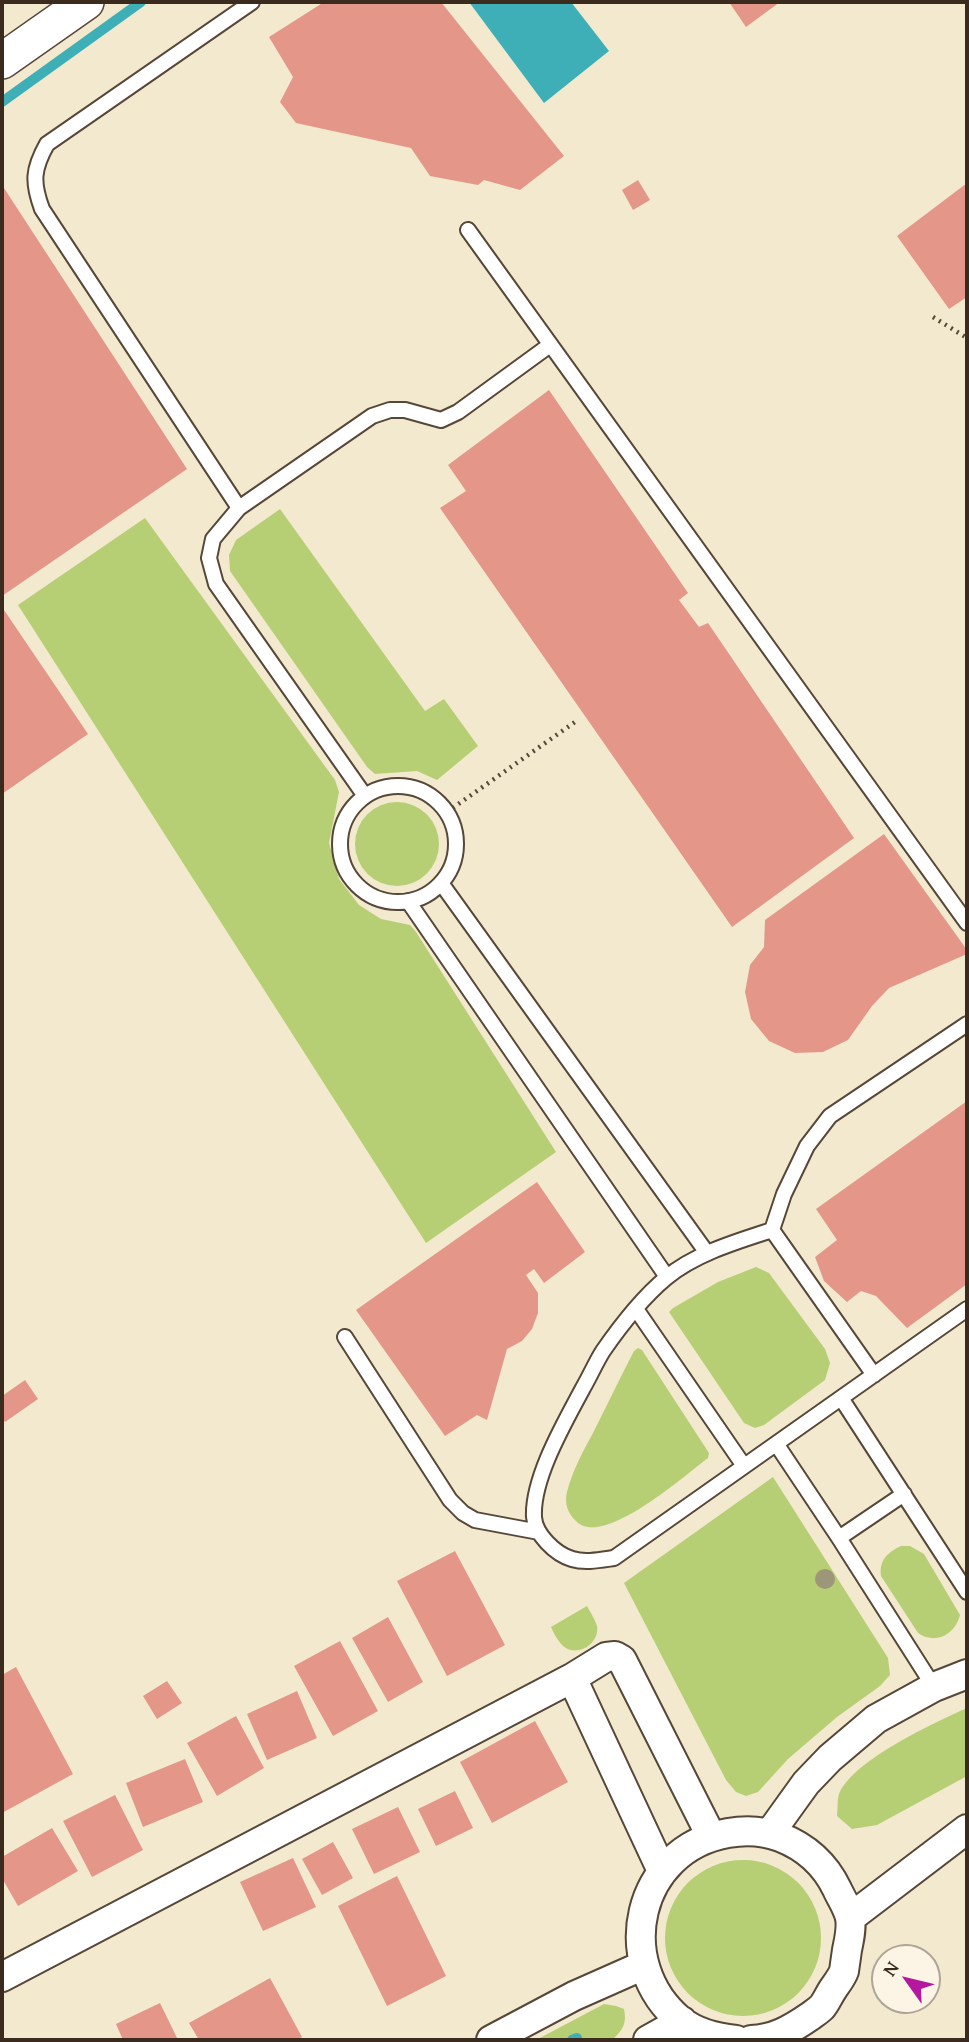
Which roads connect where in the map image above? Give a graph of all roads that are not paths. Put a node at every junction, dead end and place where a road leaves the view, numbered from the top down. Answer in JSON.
{"nodes":[{"id":1,"x":86,"y":2,"type":"edge"},
{"id":2,"x":252,"y":2,"type":"edge"},
{"id":3,"x":2,"y":61,"type":"edge"},
{"id":4,"x":468,"y":230,"type":"dead end"},
{"id":5,"x":550,"y":345,"type":"junction"},
{"id":6,"x":239,"y":508,"type":"junction"},
{"id":7,"x":365,"y":796,"type":"junction"},
{"id":8,"x":441,"y":883,"type":"junction"},
{"id":9,"x":408,"y":901,"type":"junction"},
{"id":10,"x":967,"y":923,"type":"edge"},
{"id":11,"x":967,"y":1024,"type":"edge"},
{"id":12,"x":772,"y":1230,"type":"junction"},
{"id":13,"x":707,"y":1253,"type":"junction"},
{"id":14,"x":667,"y":1277,"type":"junction"},
{"id":15,"x":636,"y":1309,"type":"junction"},
{"id":16,"x":967,"y":1309,"type":"edge"},
{"id":17,"x":345,"y":1337,"type":"dead end"},
{"id":18,"x":874,"y":1375,"type":"junction"},
{"id":19,"x":841,"y":1398,"type":"junction"},
{"id":20,"x":777,"y":1445,"type":"junction"},
{"id":21,"x":744,"y":1466,"type":"junction"},
{"id":22,"x":904,"y":1494,"type":"junction"},
{"id":23,"x":539,"y":1532,"type":"junction"},
{"id":24,"x":839,"y":1538,"type":"junction"},
{"id":25,"x":967,"y":1592,"type":"edge"},
{"id":26,"x":967,"y":1674,"type":"edge"},
{"id":27,"x":572,"y":1678,"type":"junction"},
{"id":28,"x":934,"y":1687,"type":"junction"},
{"id":29,"x":967,"y":1829,"type":"edge"},
{"id":30,"x":770,"y":1833,"type":"junction"},
{"id":31,"x":711,"y":1836,"type":"junction"},
{"id":32,"x":662,"y":1871,"type":"junction"},
{"id":33,"x":850,"y":1918,"type":"junction"},
{"id":34,"x":644,"y":1965,"type":"junction"},
{"id":35,"x":2,"y":1977,"type":"edge"},
{"id":36,"x":681,"y":2021,"type":"junction"},
{"id":37,"x":788,"y":2035,"type":"edge"},
{"id":38,"x":722,"y":2039,"type":"edge"},
{"id":39,"x":491,"y":2040,"type":"edge"},
{"id":40,"x":648,"y":2040,"type":"edge"},
{"id":41,"x":751,"y":2040,"type":"edge"}],
"edges":[{"from":1,"to":3,"type":"street"},
{"from":2,"to":6,"type":"lane"},
{"from":4,"to":5,"type":"lane"},
{"from":5,"to":6,"type":"lane"},
{"from":5,"to":10,"type":"lane"},
{"from":6,"to":7,"type":"lane"},
{"from":7,"to":8,"type":"lane"},
{"from":7,"to":9,"type":"lane"},
{"from":8,"to":9,"type":"lane"},
{"from":8,"to":13,"type":"lane"},
{"from":9,"to":14,"type":"lane"},
{"from":11,"to":12,"type":"lane"},
{"from":12,"to":13,"type":"lane"},
{"from":12,"to":18,"type":"lane"},
{"from":13,"to":14,"type":"lane"},
{"from":14,"to":15,"type":"lane"},
{"from":15,"to":21,"type":"lane"},
{"from":15,"to":23,"type":"lane"},
{"from":16,"to":18,"type":"lane"},
{"from":17,"to":23,"type":"lane"},
{"from":18,"to":19,"type":"lane"},
{"from":19,"to":20,"type":"lane"},
{"from":19,"to":22,"type":"lane"},
{"from":20,"to":21,"type":"lane"},
{"from":20,"to":24,"type":"lane"},
{"from":21,"to":23,"type":"lane"},
{"from":22,"to":24,"type":"lane"},
{"from":22,"to":25,"type":"lane"},
{"from":24,"to":28,"type":"lane"},
{"from":26,"to":28,"type":"street"},
{"from":27,"to":31,"type":"street"},
{"from":27,"to":32,"type":"street"},
{"from":27,"to":35,"type":"street"},
{"from":28,"to":30,"type":"street"},
{"from":29,"to":33,"type":"street"},
{"from":30,"to":31,"type":"street"},
{"from":30,"to":33,"type":"street"},
{"from":31,"to":32,"type":"street"},
{"from":32,"to":34,"type":"street"},
{"from":33,"to":37,"type":"street"},
{"from":34,"to":36,"type":"street"},
{"from":34,"to":39,"type":"street"},
{"from":36,"to":38,"type":"street"},
{"from":36,"to":40,"type":"street"},
{"from":37,"to":41,"type":"street"}]}
